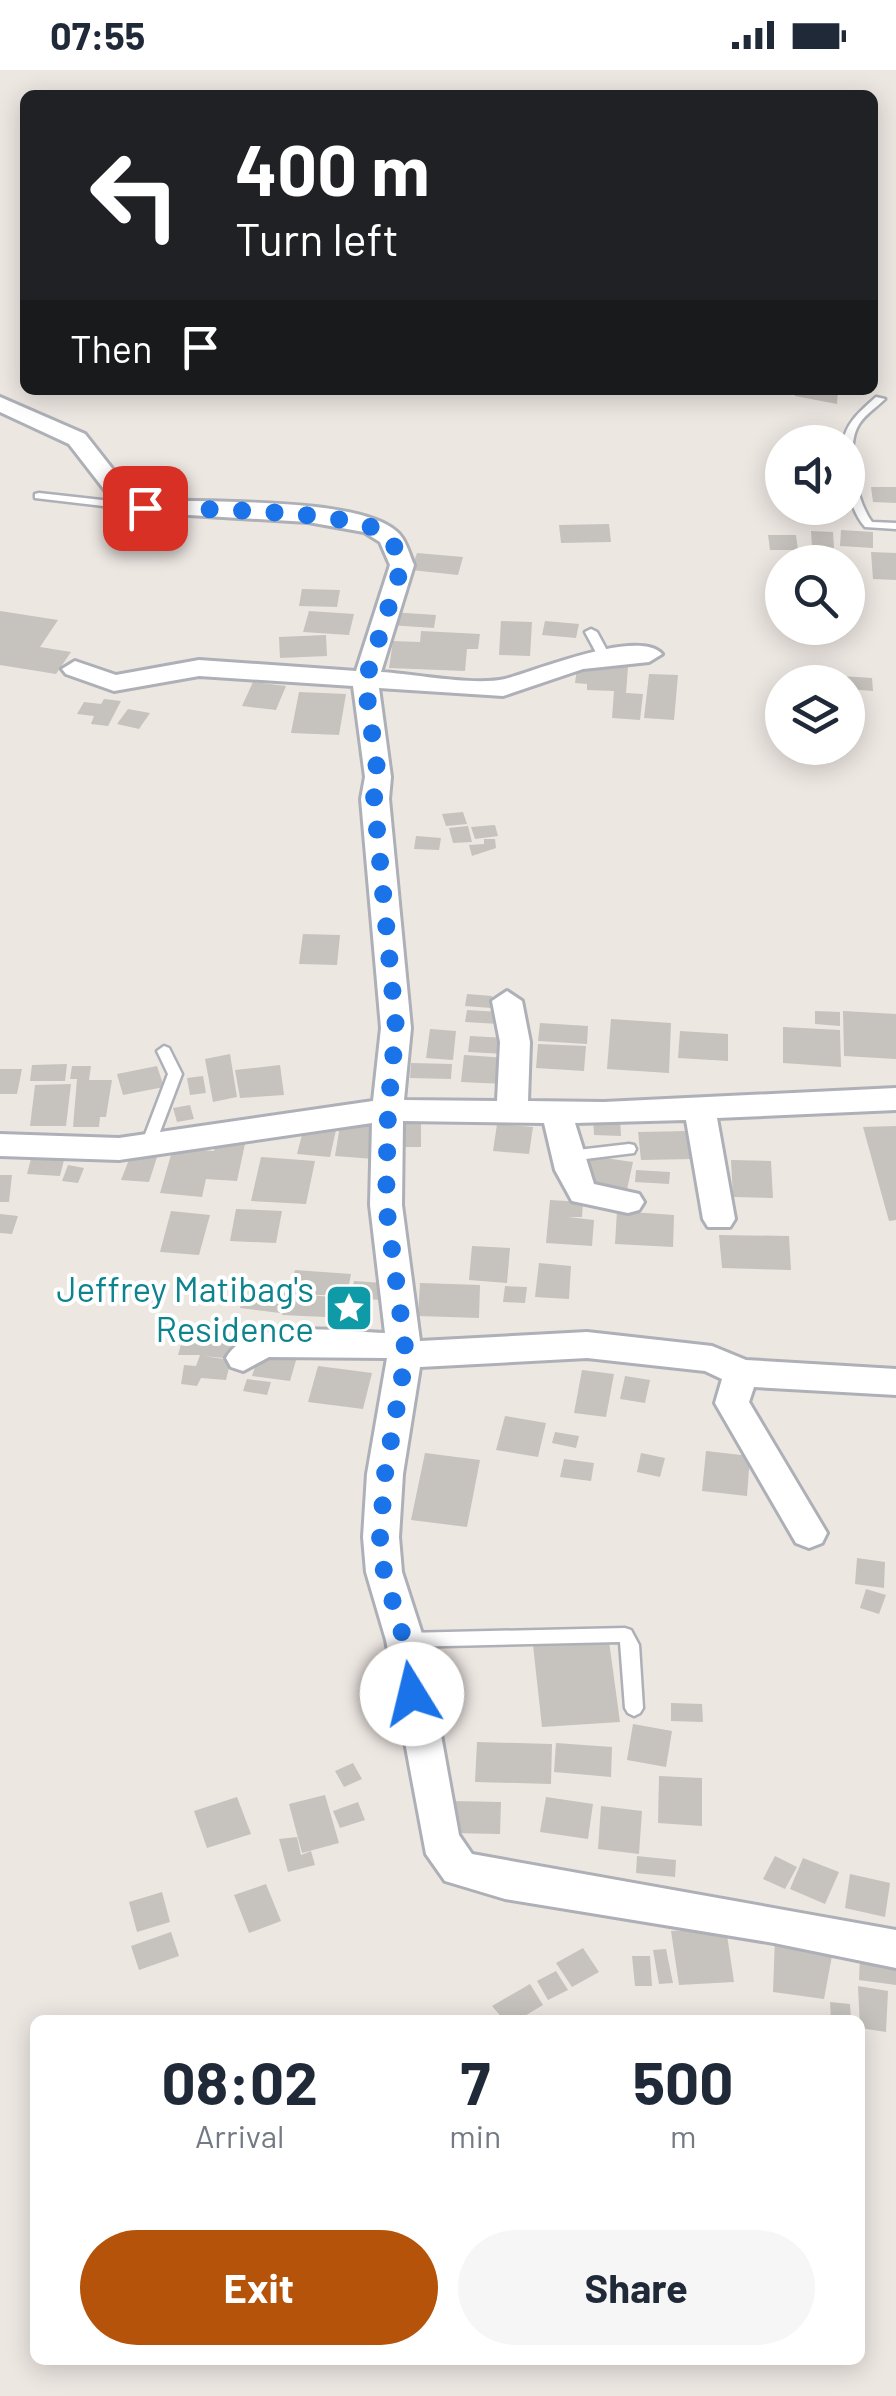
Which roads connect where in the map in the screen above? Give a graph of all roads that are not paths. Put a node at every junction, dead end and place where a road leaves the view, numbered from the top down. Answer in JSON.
{"nodes":[{"id":1,"x":880,"y":399,"type":"dead end"},
{"id":2,"x":0,"y":404,"type":"edge"},
{"id":3,"x":39,"y":496,"type":"dead end"},
{"id":4,"x":130,"y":506,"type":"junction"},
{"id":5,"x":896,"y":526,"type":"edge"},
{"id":6,"x":591,"y":632,"type":"dead end"},
{"id":7,"x":648,"y":654,"type":"dead end"},
{"id":8,"x":606,"y":658,"type":"junction"},
{"id":9,"x":75,"y":669,"type":"dead end"},
{"id":10,"x":365,"y":682,"type":"junction"},
{"id":11,"x":508,"y":1001,"type":"dead end"},
{"id":12,"x":164,"y":1051,"type":"dead end"},
{"id":13,"x":896,"y":1100,"type":"edge"},
{"id":14,"x":700,"y":1109,"type":"junction"},
{"id":15,"x":388,"y":1110,"type":"junction"},
{"id":16,"x":512,"y":1112,"type":"junction"},
{"id":17,"x":557,"y":1112,"type":"junction"},
{"id":18,"x":0,"y":1144,"type":"edge"},
{"id":19,"x":148,"y":1145,"type":"junction"},
{"id":20,"x":629,"y":1148,"type":"dead end"},
{"id":21,"x":569,"y":1156,"type":"junction"},
{"id":22,"x":628,"y":1202,"type":"dead end"},
{"id":23,"x":720,"y":1219,"type":"dead end"},
{"id":24,"x":405,"y":1351,"type":"junction"},
{"id":25,"x":244,"y":1358,"type":"dead end"},
{"id":26,"x":741,"y":1372,"type":"junction"},
{"id":27,"x":896,"y":1382,"type":"edge"},
{"id":28,"x":809,"y":1533,"type":"dead end"},
{"id":29,"x":404,"y":1640,"type":"junction"},
{"id":30,"x":634,"y":1708,"type":"dead end"},
{"id":31,"x":896,"y":1949,"type":"edge"}],
"edges":[{"from":1,"to":5,"type":"lane"},
{"from":2,"to":4,"type":"street"},
{"from":3,"to":4,"type":"lane"},
{"from":4,"to":10,"type":"street"},
{"from":6,"to":8,"type":"lane"},
{"from":7,"to":8,"type":"street"},
{"from":8,"to":10,"type":"street"},
{"from":9,"to":10,"type":"street"},
{"from":10,"to":15,"type":"street"},
{"from":11,"to":16,"type":"street"},
{"from":12,"to":19,"type":"lane"},
{"from":13,"to":14,"type":"street"},
{"from":14,"to":17,"type":"street"},
{"from":14,"to":23,"type":"street"},
{"from":15,"to":16,"type":"street"},
{"from":15,"to":19,"type":"street"},
{"from":15,"to":24,"type":"street"},
{"from":16,"to":17,"type":"street"},
{"from":17,"to":21,"type":"street"},
{"from":18,"to":19,"type":"street"},
{"from":20,"to":21,"type":"lane"},
{"from":21,"to":22,"type":"street"},
{"from":24,"to":25,"type":"street"},
{"from":24,"to":26,"type":"street"},
{"from":24,"to":29,"type":"street"},
{"from":26,"to":27,"type":"street"},
{"from":26,"to":28,"type":"street"},
{"from":29,"to":30,"type":"lane"},
{"from":29,"to":31,"type":"street"}]}
